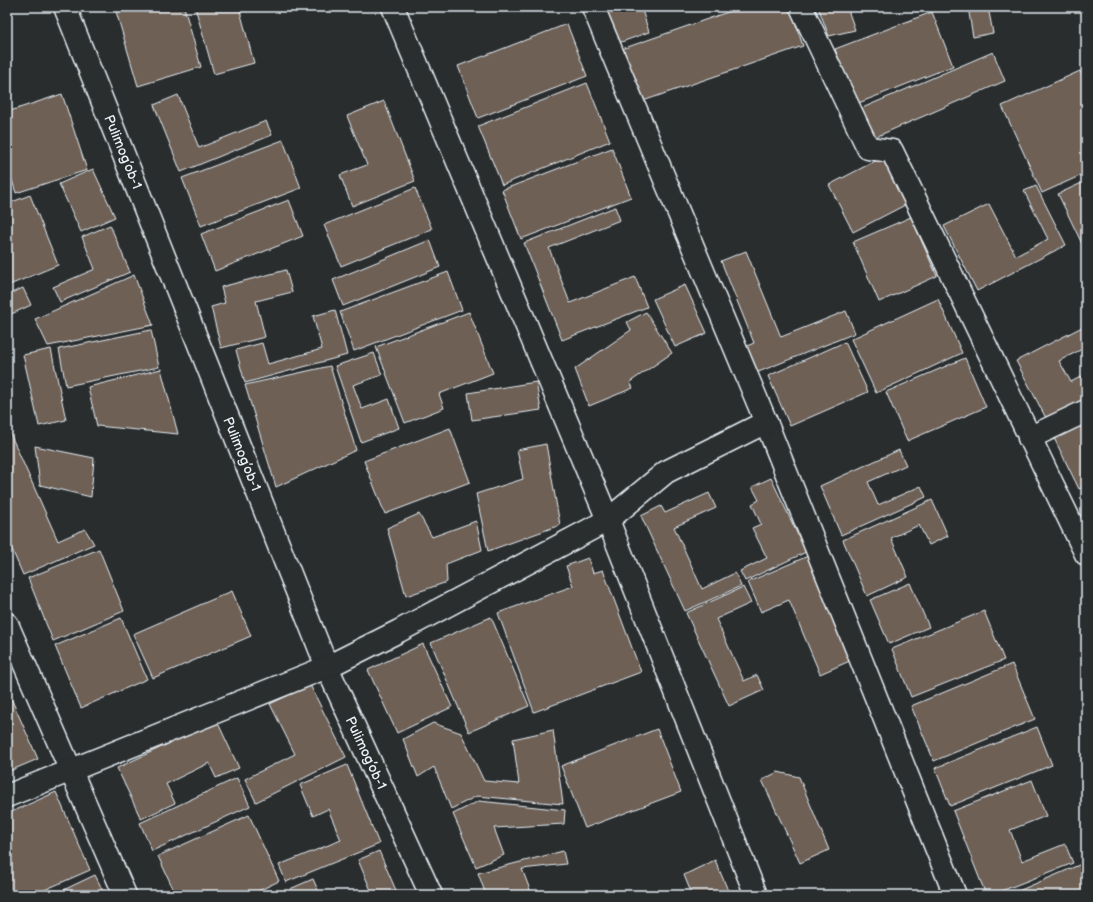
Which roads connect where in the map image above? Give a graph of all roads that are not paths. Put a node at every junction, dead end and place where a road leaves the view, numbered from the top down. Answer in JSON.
{"nodes":[{"id":1,"x":65,"y":7,"type":"edge"},
{"id":2,"x":393,"y":7,"type":"edge"},
{"id":3,"x":593,"y":7,"type":"edge"},
{"id":4,"x":801,"y":7,"type":"edge"},
{"id":5,"x":1086,"y":411,"type":"edge"},
{"id":6,"x":766,"y":422,"type":"junction"},
{"id":7,"x":1029,"y":438,"type":"junction"},
{"id":8,"x":608,"y":520,"type":"junction"},
{"id":9,"x":1086,"y":554,"type":"edge"},
{"id":10,"x":7,"y":624,"type":"edge"},
{"id":11,"x":327,"y":667,"type":"junction"},
{"id":12,"x":72,"y":771,"type":"junction"},
{"id":13,"x":7,"y":796,"type":"edge"},
{"id":14,"x":125,"y":895,"type":"edge"},
{"id":15,"x":432,"y":895,"type":"edge"},
{"id":16,"x":756,"y":895,"type":"edge"},
{"id":17,"x":956,"y":895,"type":"edge"}],
"edges":[{"from":1,"to":11,"type":"street","name":"Pulimog’ob-1"},
{"from":2,"to":8,"type":"street"},
{"from":3,"to":6,"type":"street"},
{"from":4,"to":7,"type":"street"},
{"from":5,"to":7,"type":"street"},
{"from":6,"to":8,"type":"street"},
{"from":6,"to":17,"type":"street"},
{"from":7,"to":9,"type":"street"},
{"from":8,"to":11,"type":"street"},
{"from":8,"to":16,"type":"street"},
{"from":10,"to":12,"type":"street"},
{"from":11,"to":12,"type":"street"},
{"from":11,"to":15,"type":"street","name":"Pulimog’ob-1"},
{"from":12,"to":13,"type":"street"},
{"from":12,"to":14,"type":"street"}]}
